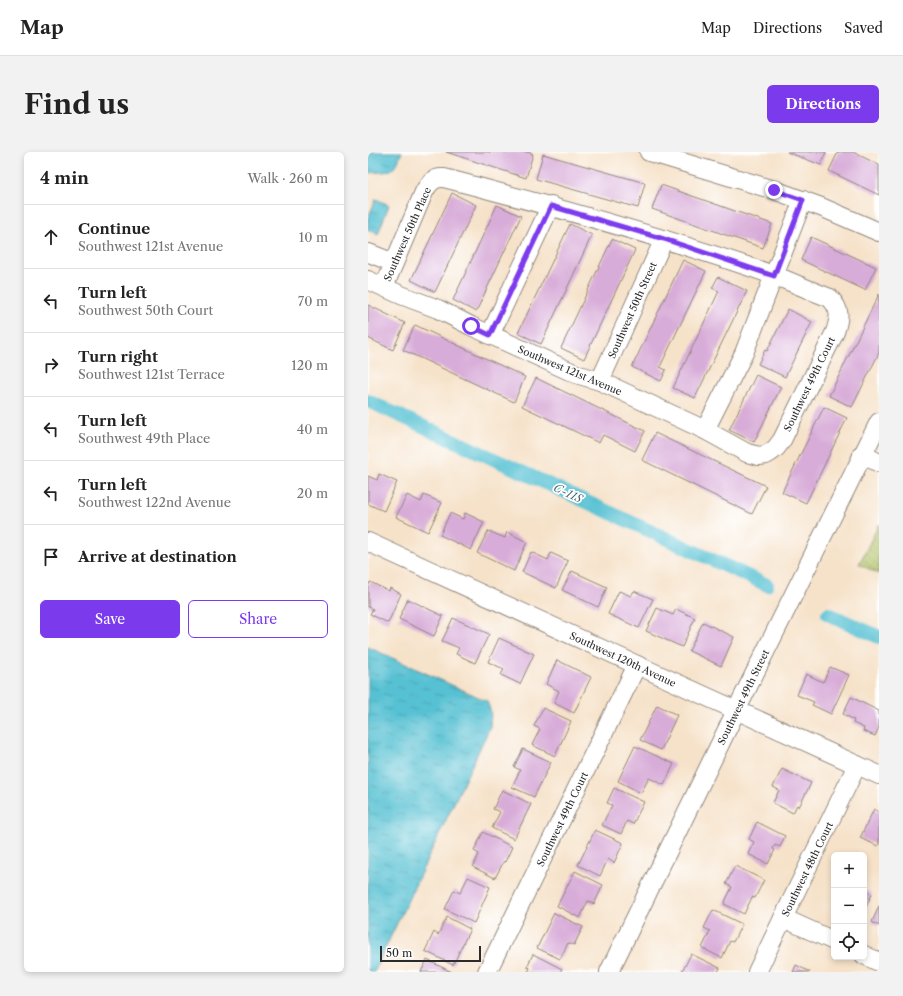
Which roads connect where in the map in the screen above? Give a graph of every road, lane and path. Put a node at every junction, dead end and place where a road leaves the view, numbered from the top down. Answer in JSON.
{"nodes":[{"id":1,"x":648,"y":152,"type":"edge"},
{"id":2,"x":803,"y":200,"type":"junction"},
{"id":3,"x":551,"y":206,"type":"junction"},
{"id":4,"x":879,"y":232,"type":"edge"},
{"id":5,"x":664,"y":239,"type":"junction"},
{"id":6,"x":369,"y":253,"type":"edge"},
{"id":7,"x":394,"y":263,"type":"junction"},
{"id":8,"x":774,"y":276,"type":"junction"},
{"id":9,"x":376,"y":284,"type":"edge"},
{"id":10,"x":490,"y":335,"type":"junction"},
{"id":11,"x":600,"y":381,"type":"junction"},
{"id":12,"x":879,"y":422,"type":"edge"},
{"id":13,"x":705,"y":430,"type":"junction"},
{"id":14,"x":771,"y":452,"type":"joint"},
{"id":15,"x":862,"y":454,"type":"junction"},
{"id":16,"x":879,"y":462,"type":"edge"},
{"id":17,"x":368,"y":542,"type":"edge"},
{"id":18,"x":637,"y":665,"type":"junction"},
{"id":19,"x":736,"y":711,"type":"junction"},
{"id":20,"x":857,"y":765,"type":"junction"},
{"id":21,"x":879,"y":775,"type":"edge"},
{"id":22,"x":783,"y":918,"type":"junction"},
{"id":23,"x":831,"y":940,"type":"edge"},
{"id":24,"x":867,"y":956,"type":"edge"},
{"id":25,"x":879,"y":962,"type":"edge"},
{"id":26,"x":487,"y":972,"type":"edge"},
{"id":27,"x":609,"y":972,"type":"edge"},
{"id":28,"x":757,"y":972,"type":"edge"}],
"edges":[{"from":1,"to":2,"type":"street"},
{"from":2,"to":4,"type":"street"},
{"from":2,"to":8,"type":"street"},
{"from":3,"to":5,"type":"street"},
{"from":3,"to":7,"type":"street","name":"Southwest 50th Place"},
{"from":3,"to":10,"type":"street"},
{"from":5,"to":8,"type":"street"},
{"from":5,"to":11,"type":"street","name":"Southwest 50th Street"},
{"from":6,"to":7,"type":"street"},
{"from":7,"to":9,"type":"street","name":"Southwest 50th Place"},
{"from":8,"to":13,"type":"street"},
{"from":8,"to":14,"type":"street","name":"Southwest 49th Court"},
{"from":9,"to":10,"type":"street","name":"Southwest 121st Avenue"},
{"from":10,"to":11,"type":"street","name":"Southwest 121st Avenue"},
{"from":11,"to":13,"type":"street","name":"Southwest 121st Avenue"},
{"from":12,"to":15,"type":"street","name":"Southwest 49th Street"},
{"from":13,"to":14,"type":"street","name":"Southwest 121st Avenue"},
{"from":15,"to":16,"type":"street"},
{"from":15,"to":19,"type":"street","name":"Southwest 49th Street"},
{"from":17,"to":18,"type":"street","name":"Southwest 120th Avenue"},
{"from":18,"to":19,"type":"street","name":"Southwest 120th Avenue"},
{"from":18,"to":26,"type":"street","name":"Southwest 49th Court"},
{"from":19,"to":20,"type":"street","name":"Southwest 120th Avenue"},
{"from":19,"to":27,"type":"street","name":"Southwest 49th Street"},
{"from":20,"to":21,"type":"street","name":"Southwest 120th Avenue"},
{"from":20,"to":22,"type":"street","name":"Southwest 48th Court"},
{"from":22,"to":23,"type":"street"},
{"from":22,"to":28,"type":"street","name":"Southwest 48th Court"},
{"from":24,"to":25,"type":"street"}]}
